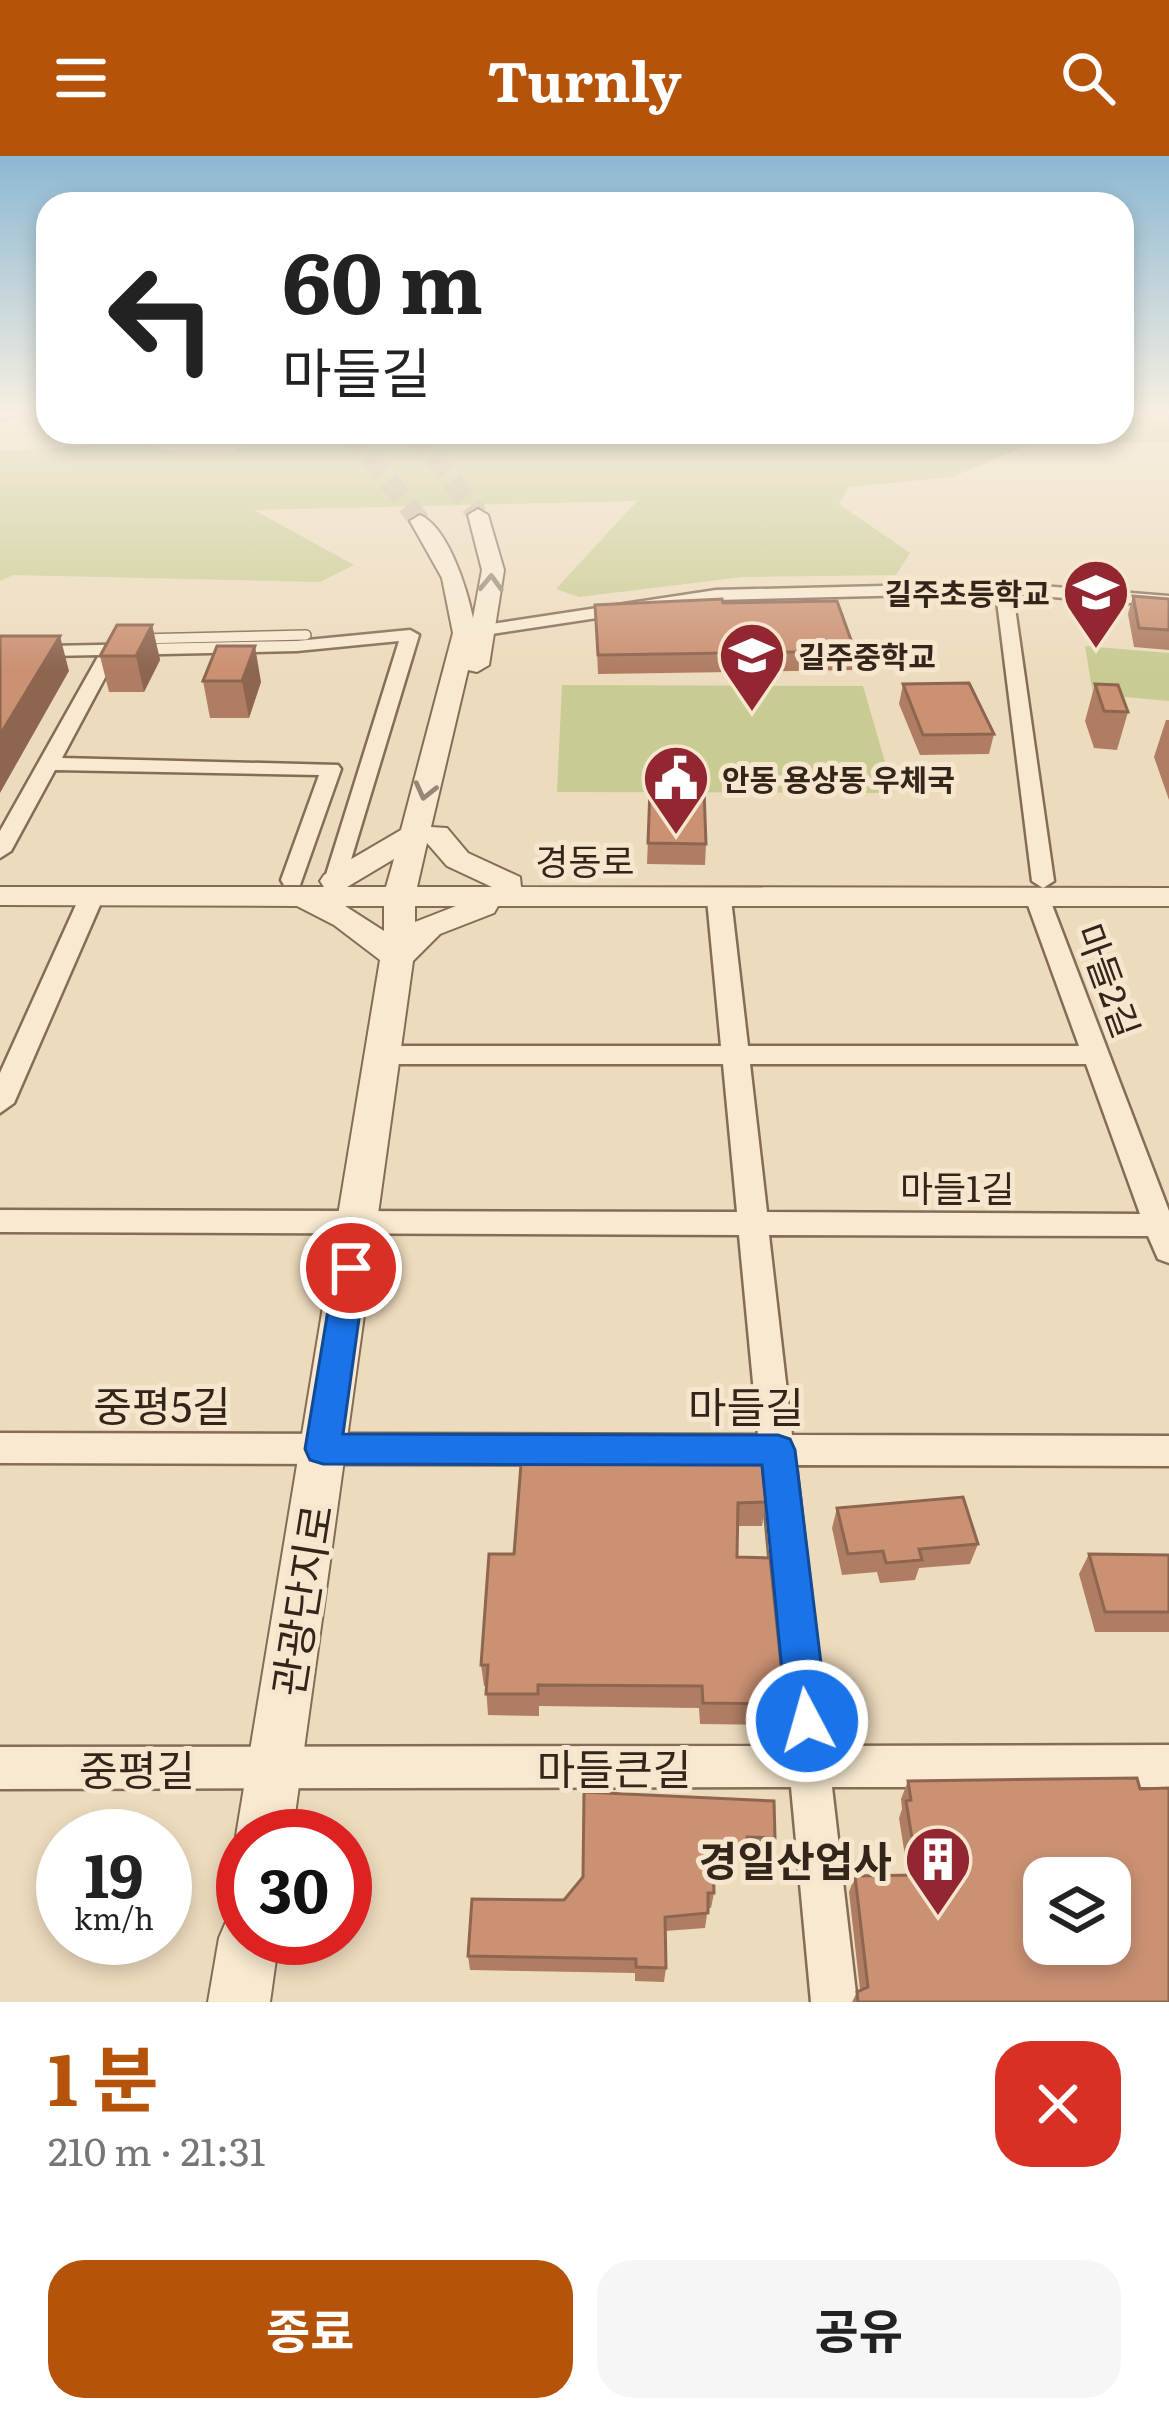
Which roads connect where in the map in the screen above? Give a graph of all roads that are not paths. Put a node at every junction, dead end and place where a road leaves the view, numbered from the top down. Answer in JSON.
{"nodes":[{"id":1,"x":478,"y":515,"type":"tunnel mouth"},
{"id":2,"x":420,"y":521,"type":"tunnel mouth"},
{"id":3,"x":1004,"y":588,"type":"junction"},
{"id":4,"x":1169,"y":601,"type":"edge"},
{"id":5,"x":475,"y":631,"type":"junction"},
{"id":6,"x":306,"y":635,"type":"dead end"},
{"id":7,"x":118,"y":650,"type":"junction"},
{"id":8,"x":0,"y":652,"type":"edge"},
{"id":9,"x":49,"y":764,"type":"junction"},
{"id":10,"x":425,"y":835,"type":"junction"},
{"id":11,"x":0,"y":851,"type":"edge"},
{"id":12,"x":1169,"y":880,"type":"edge"},
{"id":13,"x":0,"y":881,"type":"edge"},
{"id":14,"x":335,"y":881,"type":"junction"},
{"id":15,"x":296,"y":888,"type":"junction"},
{"id":16,"x":414,"y":889,"type":"junction"},
{"id":17,"x":1040,"y":889,"type":"junction"},
{"id":18,"x":509,"y":890,"type":"junction"},
{"id":19,"x":0,"y":896,"type":"edge"},
{"id":20,"x":92,"y":896,"type":"junction"},
{"id":21,"x":1169,"y":897,"type":"edge"},
{"id":22,"x":719,"y":899,"type":"junction"},
{"id":23,"x":399,"y":947,"type":"junction"},
{"id":24,"x":382,"y":1055,"type":"junction"},
{"id":25,"x":736,"y":1055,"type":"junction"},
{"id":26,"x":1096,"y":1055,"type":"junction"},
{"id":27,"x":0,"y":1103,"type":"edge"},
{"id":28,"x":0,"y":1221,"type":"edge"},
{"id":29,"x":358,"y":1222,"type":"junction"},
{"id":30,"x":754,"y":1224,"type":"junction"},
{"id":31,"x":1166,"y":1234,"type":"edge"},
{"id":32,"x":0,"y":1448,"type":"edge"},
{"id":33,"x":323,"y":1449,"type":"junction"},
{"id":34,"x":778,"y":1450,"type":"junction"},
{"id":35,"x":1169,"y":1451,"type":"edge"},
{"id":36,"x":812,"y":1766,"type":"junction"},
{"id":37,"x":1169,"y":1766,"type":"edge"},
{"id":38,"x":275,"y":1767,"type":"junction"},
{"id":39,"x":0,"y":1768,"type":"edge"},
{"id":40,"x":268,"y":1809,"type":"edge"},
{"id":41,"x":245,"y":1965,"type":"edge"},
{"id":42,"x":239,"y":2002,"type":"edge"},
{"id":43,"x":834,"y":2002,"type":"edge"}],
"edges":[{"from":5,"to":1,"type":"street","one_way":true},
{"from":2,"to":5,"type":"street"},
{"from":3,"to":4,"type":"street"},
{"from":3,"to":5,"type":"street"},
{"from":3,"to":17,"type":"street","name":"마들2길"},
{"from":5,"to":10,"type":"street"},
{"from":6,"to":7,"type":"lane"},
{"from":7,"to":8,"type":"street"},
{"from":7,"to":9,"type":"street"},
{"from":7,"to":14,"type":"street"},
{"from":9,"to":11,"type":"street"},
{"from":9,"to":15,"type":"street"},
{"from":10,"to":14,"type":"street"},
{"from":10,"to":16,"type":"street"},
{"from":10,"to":18,"type":"street"},
{"from":12,"to":17,"type":"street","name":"경동로"},
{"from":13,"to":15,"type":"street","name":"경동로"},
{"from":14,"to":15,"type":"street","name":"경동로"},
{"from":14,"to":16,"type":"street","name":"경동로"},
{"from":15,"to":16,"type":"street","name":"경동로"},
{"from":15,"to":20,"type":"street","name":"경동로"},
{"from":15,"to":23,"type":"street"},
{"from":16,"to":18,"type":"street","name":"경동로"},
{"from":16,"to":23,"type":"street"},
{"from":17,"to":18,"type":"street","name":"경동로"},
{"from":17,"to":21,"type":"street","name":"경동로"},
{"from":17,"to":22,"type":"street","name":"경동로"},
{"from":17,"to":26,"type":"street","name":"마들2길"},
{"from":18,"to":22,"type":"street","name":"경동로"},
{"from":18,"to":23,"type":"street"},
{"from":19,"to":20,"type":"street","name":"경동로"},
{"from":20,"to":27,"type":"street"},
{"from":22,"to":25,"type":"street"},
{"from":23,"to":24,"type":"street","name":"관광단지로"},
{"from":24,"to":25,"type":"street"},
{"from":24,"to":29,"type":"street","name":"관광단지로"},
{"from":25,"to":26,"type":"street"},
{"from":25,"to":30,"type":"street"},
{"from":26,"to":31,"type":"street","name":"마들2길"},
{"from":28,"to":29,"type":"street","name":"마들1길"},
{"from":29,"to":30,"type":"street","name":"마들1길"},
{"from":29,"to":33,"type":"street","name":"관광단지로"},
{"from":30,"to":31,"type":"street","name":"마들1길"},
{"from":30,"to":34,"type":"street"},
{"from":32,"to":33,"type":"street","name":"중평5길"},
{"from":33,"to":34,"type":"street","name":"마들길"},
{"from":33,"to":38,"type":"street","name":"관광단지로"},
{"from":34,"to":35,"type":"street","name":"마들길"},
{"from":34,"to":36,"type":"street"},
{"from":36,"to":37,"type":"street","name":"마들큰길"},
{"from":36,"to":38,"type":"street","name":"마들큰길"},
{"from":36,"to":43,"type":"street"},
{"from":38,"to":39,"type":"street","name":"중평길"},
{"from":38,"to":40,"type":"street","name":"관광단지로"},
{"from":41,"to":42,"type":"street"}]}
